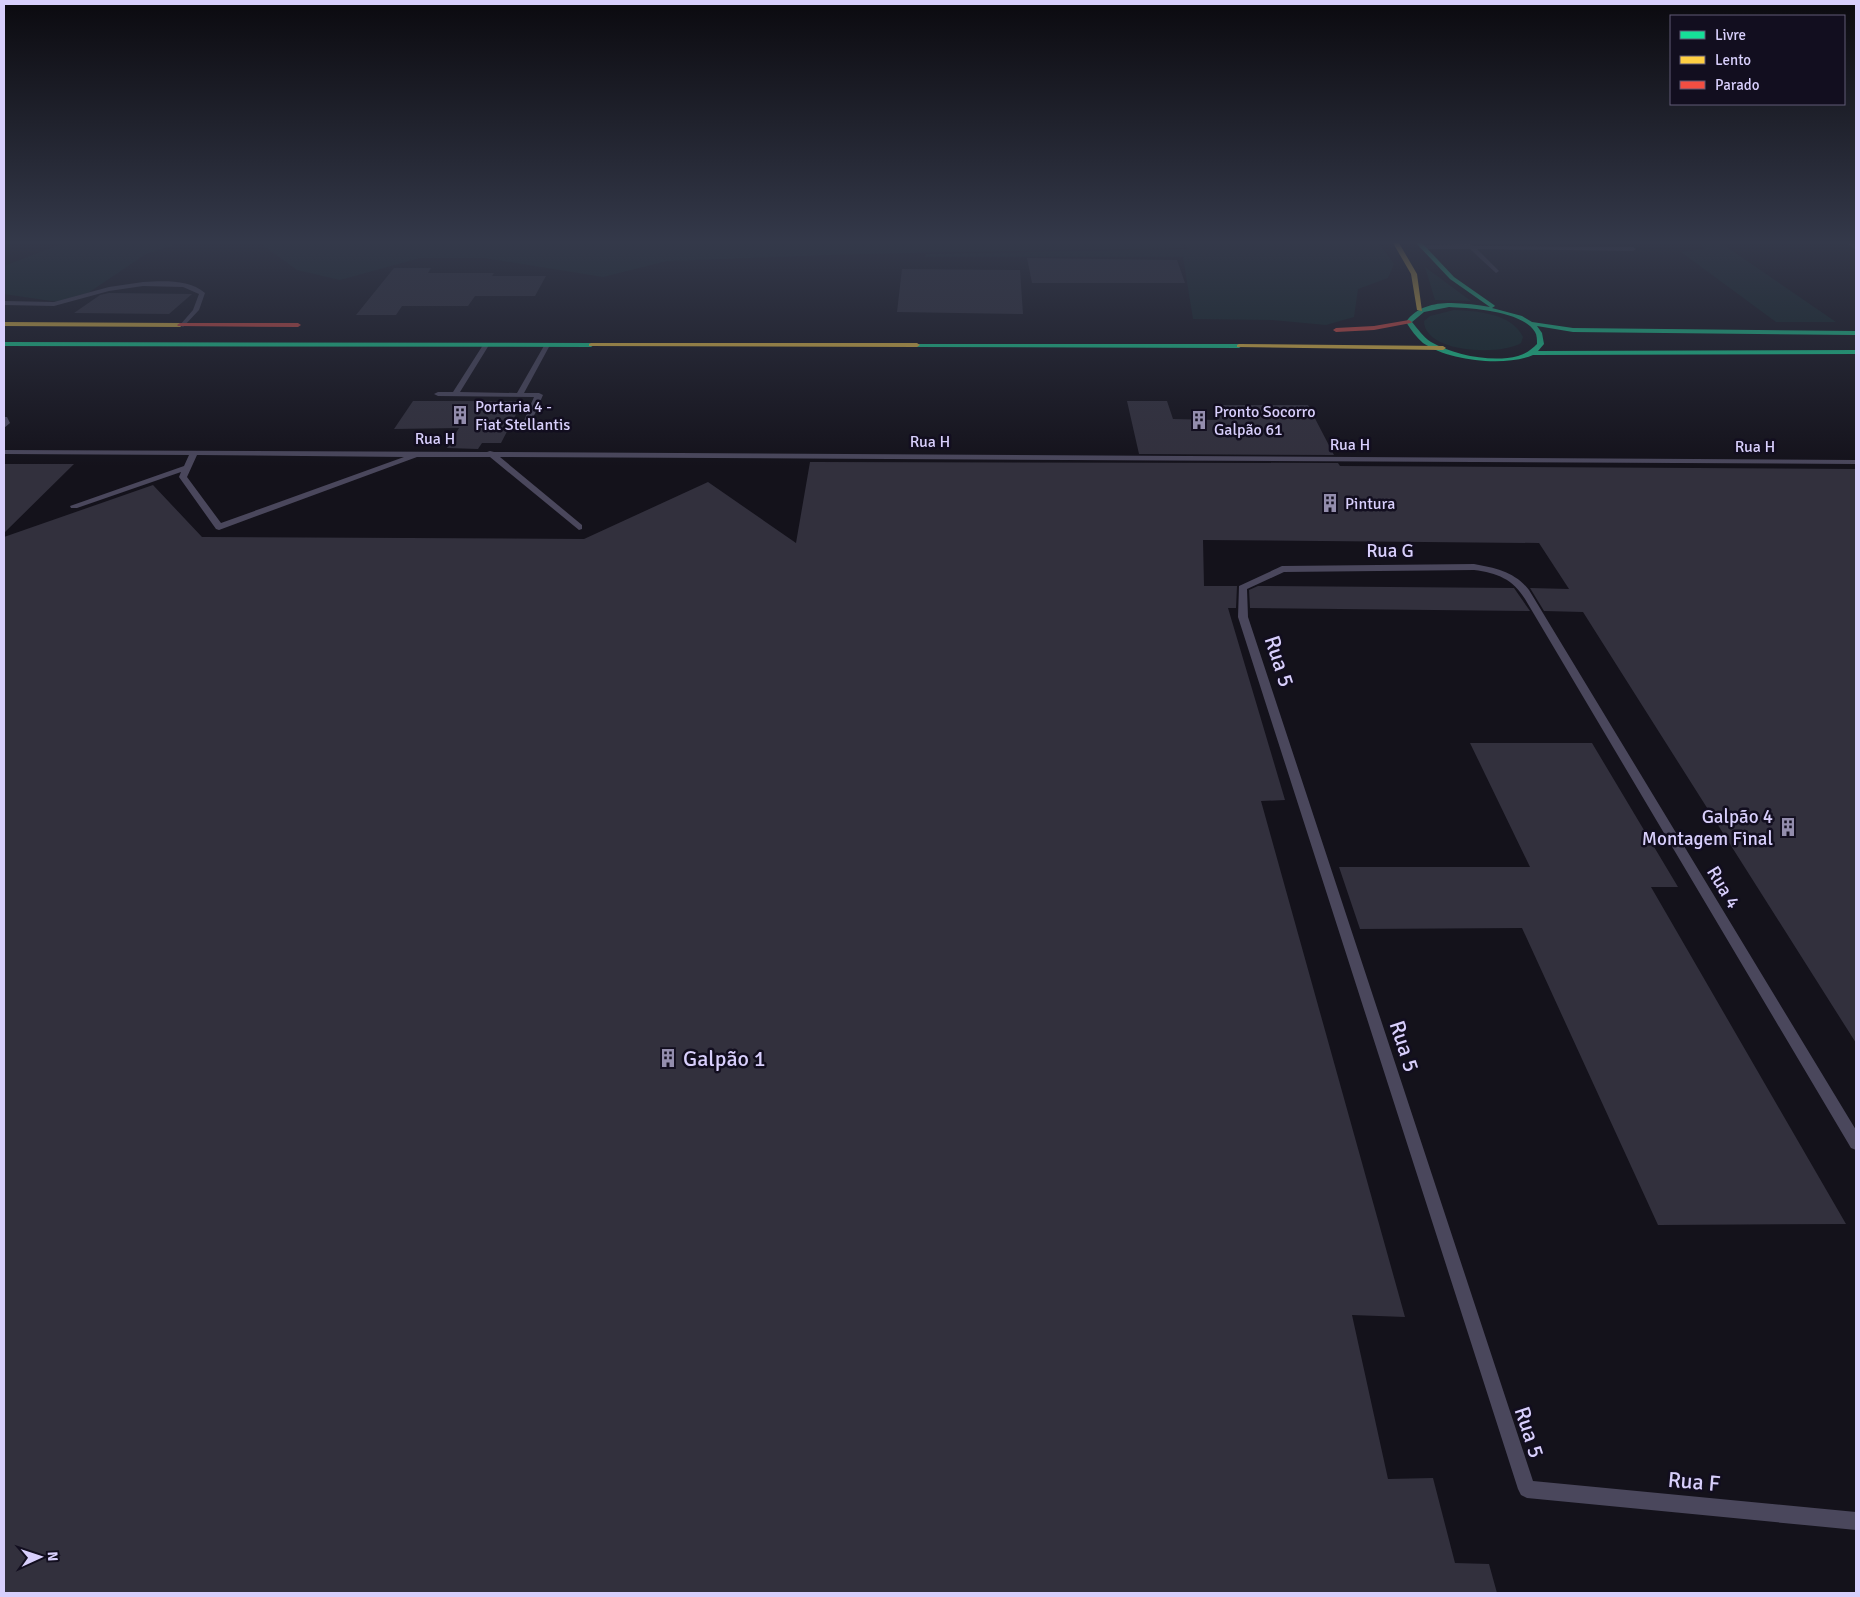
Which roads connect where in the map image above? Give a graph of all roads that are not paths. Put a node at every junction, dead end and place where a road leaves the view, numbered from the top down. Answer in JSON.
{"nodes":[{"id":1,"x":189,"y":318,"type":"edge"},
{"id":2,"x":1411,"y":318,"type":"edge"},
{"id":3,"x":1516,"y":318,"type":"edge"},
{"id":4,"x":1409,"y":322,"type":"junction"},
{"id":5,"x":1528,"y":323,"type":"junction"},
{"id":6,"x":4,"y":324,"type":"edge"},
{"id":7,"x":183,"y":325,"type":"junction"},
{"id":8,"x":310,"y":325,"type":"dead end"},
{"id":9,"x":1327,"y":330,"type":"dead end"},
{"id":10,"x":520,"y":333,"type":"dead end"},
{"id":11,"x":1856,"y":333,"type":"edge"},
{"id":12,"x":4,"y":344,"type":"edge"},
{"id":13,"x":486,"y":345,"type":"junction"},
{"id":14,"x":547,"y":345,"type":"junction"},
{"id":15,"x":1443,"y":348,"type":"junction"},
{"id":16,"x":1856,"y":352,"type":"edge"},
{"id":17,"x":1534,"y":353,"type":"junction"},
{"id":18,"x":438,"y":394,"type":"dead end"},
{"id":19,"x":455,"y":394,"type":"junction"},
{"id":20,"x":520,"y":394,"type":"junction"},
{"id":21,"x":4,"y":419,"type":"edge"},
{"id":22,"x":527,"y":423,"type":"dead end"},
{"id":23,"x":4,"y":426,"type":"edge"},
{"id":24,"x":4,"y":452,"type":"edge"},
{"id":25,"x":195,"y":452,"type":"junction"},
{"id":26,"x":421,"y":453,"type":"junction"},
{"id":27,"x":490,"y":453,"type":"junction"},
{"id":28,"x":1856,"y":462,"type":"edge"},
{"id":29,"x":188,"y":467,"type":"junction"},
{"id":30,"x":74,"y":506,"type":"dead end"},
{"id":31,"x":579,"y":527,"type":"dead end"},
{"id":32,"x":1243,"y":617,"type":"joint"},
{"id":33,"x":1544,"y":624,"type":"joint"},
{"id":34,"x":1856,"y":1143,"type":"edge"},
{"id":35,"x":1526,"y":1489,"type":"joint"},
{"id":36,"x":1856,"y":1521,"type":"edge"}],
"edges":[{"from":1,"to":7,"type":"lane"},
{"from":2,"to":4,"type":"street"},
{"from":3,"to":5,"type":"street"},
{"from":4,"to":9,"type":"street"},
{"from":4,"to":15,"type":"street"},
{"from":5,"to":11,"type":"street"},
{"from":5,"to":17,"type":"street"},
{"from":6,"to":7,"type":"street"},
{"from":7,"to":8,"type":"street"},
{"from":10,"to":13,"type":"street"},
{"from":12,"to":13,"type":"street"},
{"from":13,"to":14,"type":"street"},
{"from":13,"to":19,"type":"lane"},
{"from":14,"to":15,"type":"street"},
{"from":14,"to":20,"type":"lane"},
{"from":15,"to":17,"type":"street"},
{"from":16,"to":17,"type":"street"},
{"from":18,"to":19,"type":"lane"},
{"from":19,"to":20,"type":"lane"},
{"from":20,"to":22,"type":"lane"},
{"from":21,"to":23,"type":"lane"},
{"from":24,"to":25,"type":"lane","name":"Rua H"},
{"from":25,"to":26,"type":"lane","name":"Rua H"},
{"from":25,"to":29,"type":"lane"},
{"from":26,"to":27,"type":"lane","name":"Rua H"},
{"from":26,"to":29,"type":"lane"},
{"from":27,"to":28,"type":"lane","name":"Rua H"},
{"from":27,"to":31,"type":"lane"},
{"from":29,"to":30,"type":"lane"},
{"from":32,"to":33,"type":"lane","name":"Rua G"},
{"from":32,"to":35,"type":"lane","name":"Rua 5"},
{"from":33,"to":34,"type":"lane","name":"Rua 4"},
{"from":35,"to":36,"type":"lane","name":"Rua F"}]}
